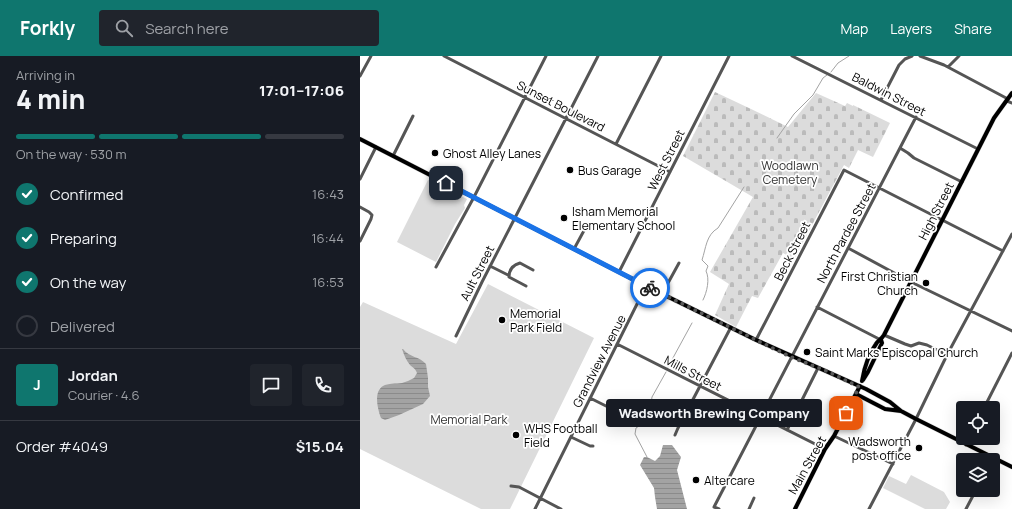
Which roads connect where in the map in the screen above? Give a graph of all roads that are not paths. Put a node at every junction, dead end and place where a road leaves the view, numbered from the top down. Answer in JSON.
{"nodes":[{"id":1,"x":371,"y":56,"type":"edge"},
{"id":2,"x":444,"y":56,"type":"edge"},
{"id":3,"x":546,"y":56,"type":"edge"},
{"id":4,"x":598,"y":56,"type":"edge"},
{"id":5,"x":661,"y":56,"type":"edge"},
{"id":6,"x":729,"y":56,"type":"edge"},
{"id":7,"x":792,"y":56,"type":"edge"},
{"id":8,"x":912,"y":56,"type":"edge"},
{"id":9,"x":920,"y":56,"type":"edge"},
{"id":10,"x":959,"y":56,"type":"edge"},
{"id":11,"x":948,"y":67,"type":"junction"},
{"id":12,"x":360,"y":76,"type":"edge"},
{"id":13,"x":1012,"y":93,"type":"edge"},
{"id":14,"x":525,"y":98,"type":"junction"},
{"id":15,"x":881,"y":100,"type":"junction"},
{"id":16,"x":1007,"y":100,"type":"junction"},
{"id":17,"x":1012,"y":103,"type":"edge"},
{"id":18,"x":413,"y":116,"type":"dead end"},
{"id":19,"x":566,"y":118,"type":"junction"},
{"id":20,"x":916,"y":118,"type":"junction"},
{"id":21,"x":360,"y":139,"type":"edge"},
{"id":22,"x":616,"y":144,"type":"junction"},
{"id":23,"x":376,"y":147,"type":"junction"},
{"id":24,"x":900,"y":148,"type":"junction"},
{"id":25,"x":978,"y":149,"type":"junction"},
{"id":26,"x":393,"y":156,"type":"junction"},
{"id":27,"x":670,"y":172,"type":"junction"},
{"id":28,"x":360,"y":179,"type":"edge"},
{"id":29,"x":962,"y":182,"type":"junction"},
{"id":30,"x":880,"y":187,"type":"junction"},
{"id":31,"x":474,"y":197,"type":"junction"},
{"id":32,"x":360,"y":207,"type":"edge"},
{"id":33,"x":515,"y":218,"type":"junction"},
{"id":34,"x":942,"y":220,"type":"junction"},
{"id":35,"x":587,"y":225,"type":"dead end"},
{"id":36,"x":1012,"y":234,"type":"edge"},
{"id":37,"x":1011,"y":238,"type":"edge"},
{"id":38,"x":360,"y":241,"type":"edge"},
{"id":39,"x":848,"y":248,"type":"junction"},
{"id":40,"x":574,"y":249,"type":"junction"},
{"id":41,"x":1003,"y":251,"type":"junction"},
{"id":42,"x":679,"y":263,"type":"dead end"},
{"id":43,"x":490,"y":266,"type":"junction"},
{"id":44,"x":436,"y":268,"type":"dead end"},
{"id":45,"x":533,"y":270,"type":"dead end"},
{"id":46,"x":619,"y":272,"type":"junction"},
{"id":47,"x":508,"y":275,"type":"junction"},
{"id":48,"x":911,"y":282,"type":"junction"},
{"id":49,"x":526,"y":286,"type":"dead end"},
{"id":50,"x":646,"y":286,"type":"junction"},
{"id":51,"x":662,"y":294,"type":"junction"},
{"id":52,"x":817,"y":307,"type":"junction"},
{"id":53,"x":971,"y":311,"type":"junction"},
{"id":54,"x":731,"y":327,"type":"junction"},
{"id":55,"x":1012,"y":331,"type":"edge"},
{"id":56,"x":884,"y":335,"type":"junction"},
{"id":57,"x":456,"y":336,"type":"dead end"},
{"id":58,"x":756,"y":340,"type":"junction"},
{"id":59,"x":881,"y":340,"type":"junction"},
{"id":60,"x":617,"y":344,"type":"junction"},
{"id":61,"x":1012,"y":353,"type":"edge"},
{"id":62,"x":947,"y":355,"type":"junction"},
{"id":63,"x":791,"y":357,"type":"junction"},
{"id":64,"x":818,"y":368,"type":"junction"},
{"id":65,"x":700,"y":386,"type":"junction"},
{"id":66,"x":859,"y":387,"type":"junction"},
{"id":67,"x":856,"y":394,"type":"junction"},
{"id":68,"x":590,"y":398,"type":"junction"},
{"id":69,"x":988,"y":401,"type":"edge"},
{"id":70,"x":893,"y":404,"type":"junction"},
{"id":71,"x":612,"y":409,"type":"dead end"},
{"id":72,"x":890,"y":410,"type":"junction"},
{"id":73,"x":901,"y":411,"type":"junction"},
{"id":74,"x":761,"y":417,"type":"junction"},
{"id":75,"x":916,"y":419,"type":"junction"},
{"id":76,"x":787,"y":430,"type":"junction"},
{"id":77,"x":675,"y":435,"type":"dead end"},
{"id":78,"x":834,"y":436,"type":"junction"},
{"id":79,"x":571,"y":437,"type":"junction"},
{"id":80,"x":956,"y":440,"type":"edge"},
{"id":81,"x":966,"y":445,"type":"edge"},
{"id":82,"x":593,"y":446,"type":"dead end"},
{"id":83,"x":825,"y":449,"type":"junction"},
{"id":84,"x":981,"y":453,"type":"edge"},
{"id":85,"x":1000,"y":463,"type":"edge"},
{"id":86,"x":893,"y":464,"type":"junction"},
{"id":87,"x":1012,"y":468,"type":"edge"},
{"id":88,"x":511,"y":486,"type":"dead end"},
{"id":89,"x":972,"y":497,"type":"edge"},
{"id":90,"x":540,"y":498,"type":"junction"},
{"id":91,"x":754,"y":498,"type":"dead end"},
{"id":92,"x":535,"y":509,"type":"edge"},
{"id":93,"x":561,"y":509,"type":"edge"},
{"id":94,"x":719,"y":509,"type":"edge"},
{"id":95,"x":749,"y":509,"type":"edge"},
{"id":96,"x":795,"y":509,"type":"edge"},
{"id":97,"x":870,"y":509,"type":"edge"},
{"id":98,"x":966,"y":509,"type":"edge"}],
"edges":[{"from":1,"to":12,"type":"street"},
{"from":2,"to":14,"type":"street","name":"Sunset Boulevard"},
{"from":3,"to":14,"type":"street"},
{"from":4,"to":19,"type":"street","name":"Ault Street"},
{"from":5,"to":22,"type":"street"},
{"from":6,"to":27,"type":"street","name":"West Street"},
{"from":7,"to":15,"type":"street","name":"Baldwin Street"},
{"from":8,"to":15,"type":"street"},
{"from":9,"to":11,"type":"street"},
{"from":10,"to":11,"type":"street"},
{"from":11,"to":16,"type":"street"},
{"from":13,"to":16,"type":"main road","name":"High Street"},
{"from":14,"to":19,"type":"street","name":"Sunset Boulevard"},
{"from":14,"to":31,"type":"street"},
{"from":15,"to":20,"type":"street","name":"Baldwin Street"},
{"from":16,"to":17,"type":"street"},
{"from":16,"to":25,"type":"main road","name":"High Street"},
{"from":18,"to":26,"type":"street"},
{"from":19,"to":22,"type":"street","name":"Sunset Boulevard"},
{"from":19,"to":33,"type":"street","name":"Ault Street"},
{"from":20,"to":24,"type":"street","name":"North Pardee Street"},
{"from":20,"to":25,"type":"street","name":"Baldwin Street"},
{"from":21,"to":23,"type":"main road"},
{"from":22,"to":27,"type":"street","name":"Sunset Boulevard"},
{"from":23,"to":26,"type":"main road"},
{"from":23,"to":28,"type":"street"},
{"from":24,"to":29,"type":"street"},
{"from":24,"to":30,"type":"street","name":"North Pardee Street"},
{"from":25,"to":29,"type":"main road","name":"High Street"},
{"from":26,"to":31,"type":"main road"},
{"from":27,"to":46,"type":"street","name":"West Street"},
{"from":29,"to":34,"type":"main road","name":"High Street"},
{"from":30,"to":34,"type":"street"},
{"from":30,"to":39,"type":"street","name":"North Pardee Street"},
{"from":30,"to":58,"type":"street","name":"Beck Street"},
{"from":31,"to":33,"type":"main road"},
{"from":31,"to":44,"type":"street"},
{"from":32,"to":38,"type":"street"},
{"from":33,"to":40,"type":"main road"},
{"from":33,"to":43,"type":"street","name":"Ault Street"},
{"from":34,"to":41,"type":"street"},
{"from":34,"to":48,"type":"main road","name":"High Street"},
{"from":35,"to":40,"type":"street"},
{"from":36,"to":37,"type":"street"},
{"from":37,"to":41,"type":"street"},
{"from":39,"to":48,"type":"street"},
{"from":39,"to":52,"type":"street","name":"North Pardee Street"},
{"from":40,"to":46,"type":"main road"},
{"from":41,"to":53,"type":"street"},
{"from":42,"to":51,"type":"street"},
{"from":43,"to":47,"type":"street"},
{"from":43,"to":57,"type":"street","name":"Ault Street"},
{"from":45,"to":47,"type":"street"},
{"from":46,"to":50,"type":"main road"},
{"from":47,"to":49,"type":"street"},
{"from":48,"to":53,"type":"street"},
{"from":48,"to":56,"type":"main road","name":"High Street"},
{"from":50,"to":51,"type":"main road"},
{"from":50,"to":60,"type":"street","name":"Grandview Avenue"},
{"from":51,"to":54,"type":"main road"},
{"from":52,"to":59,"type":"street"},
{"from":52,"to":63,"type":"street","name":"North Pardee Street"},
{"from":53,"to":55,"type":"street"},
{"from":53,"to":62,"type":"street"},
{"from":54,"to":58,"type":"main road"},
{"from":54,"to":65,"type":"street"},
{"from":56,"to":59,"type":"main road","name":"High Street"},
{"from":56,"to":62,"type":"street"},
{"from":58,"to":63,"type":"main road"},
{"from":59,"to":66,"type":"main road","name":"High Street"},
{"from":60,"to":65,"type":"street","name":"Mills Street"},
{"from":60,"to":68,"type":"street","name":"Grandview Avenue"},
{"from":61,"to":69,"type":"street"},
{"from":62,"to":75,"type":"street"},
{"from":63,"to":64,"type":"main road"},
{"from":63,"to":74,"type":"street","name":"North Pardee Street"},
{"from":64,"to":66,"type":"main road"},
{"from":64,"to":76,"type":"street"},
{"from":65,"to":74,"type":"street","name":"Mills Street"},
{"from":65,"to":77,"type":"street"},
{"from":66,"to":67,"type":"main road","name":"Main Street"},
{"from":66,"to":70,"type":"main road"},
{"from":67,"to":72,"type":"main road"},
{"from":67,"to":78,"type":"main road","name":"Main Street"},
{"from":68,"to":71,"type":"street"},
{"from":68,"to":79,"type":"street","name":"Grandview Avenue"},
{"from":70,"to":72,"type":"main road"},
{"from":70,"to":73,"type":"main road"},
{"from":72,"to":73,"type":"main road"},
{"from":73,"to":75,"type":"main road"},
{"from":74,"to":76,"type":"street","name":"Mills Street"},
{"from":74,"to":94,"type":"street","name":"North Pardee Street"},
{"from":75,"to":80,"type":"main road"},
{"from":75,"to":86,"type":"street"},
{"from":76,"to":83,"type":"street","name":"Mills Street"},
{"from":78,"to":83,"type":"main road","name":"Main Street"},
{"from":78,"to":86,"type":"street"},
{"from":79,"to":82,"type":"street"},
{"from":79,"to":90,"type":"street","name":"Grandview Avenue"},
{"from":81,"to":84,"type":"main road"},
{"from":83,"to":96,"type":"main road","name":"Main Street"},
{"from":85,"to":87,"type":"main road"},
{"from":86,"to":97,"type":"street"},
{"from":88,"to":90,"type":"street"},
{"from":89,"to":98,"type":"street"},
{"from":90,"to":92,"type":"street","name":"Grandview Avenue"},
{"from":90,"to":93,"type":"street"},
{"from":91,"to":95,"type":"street"}]}
